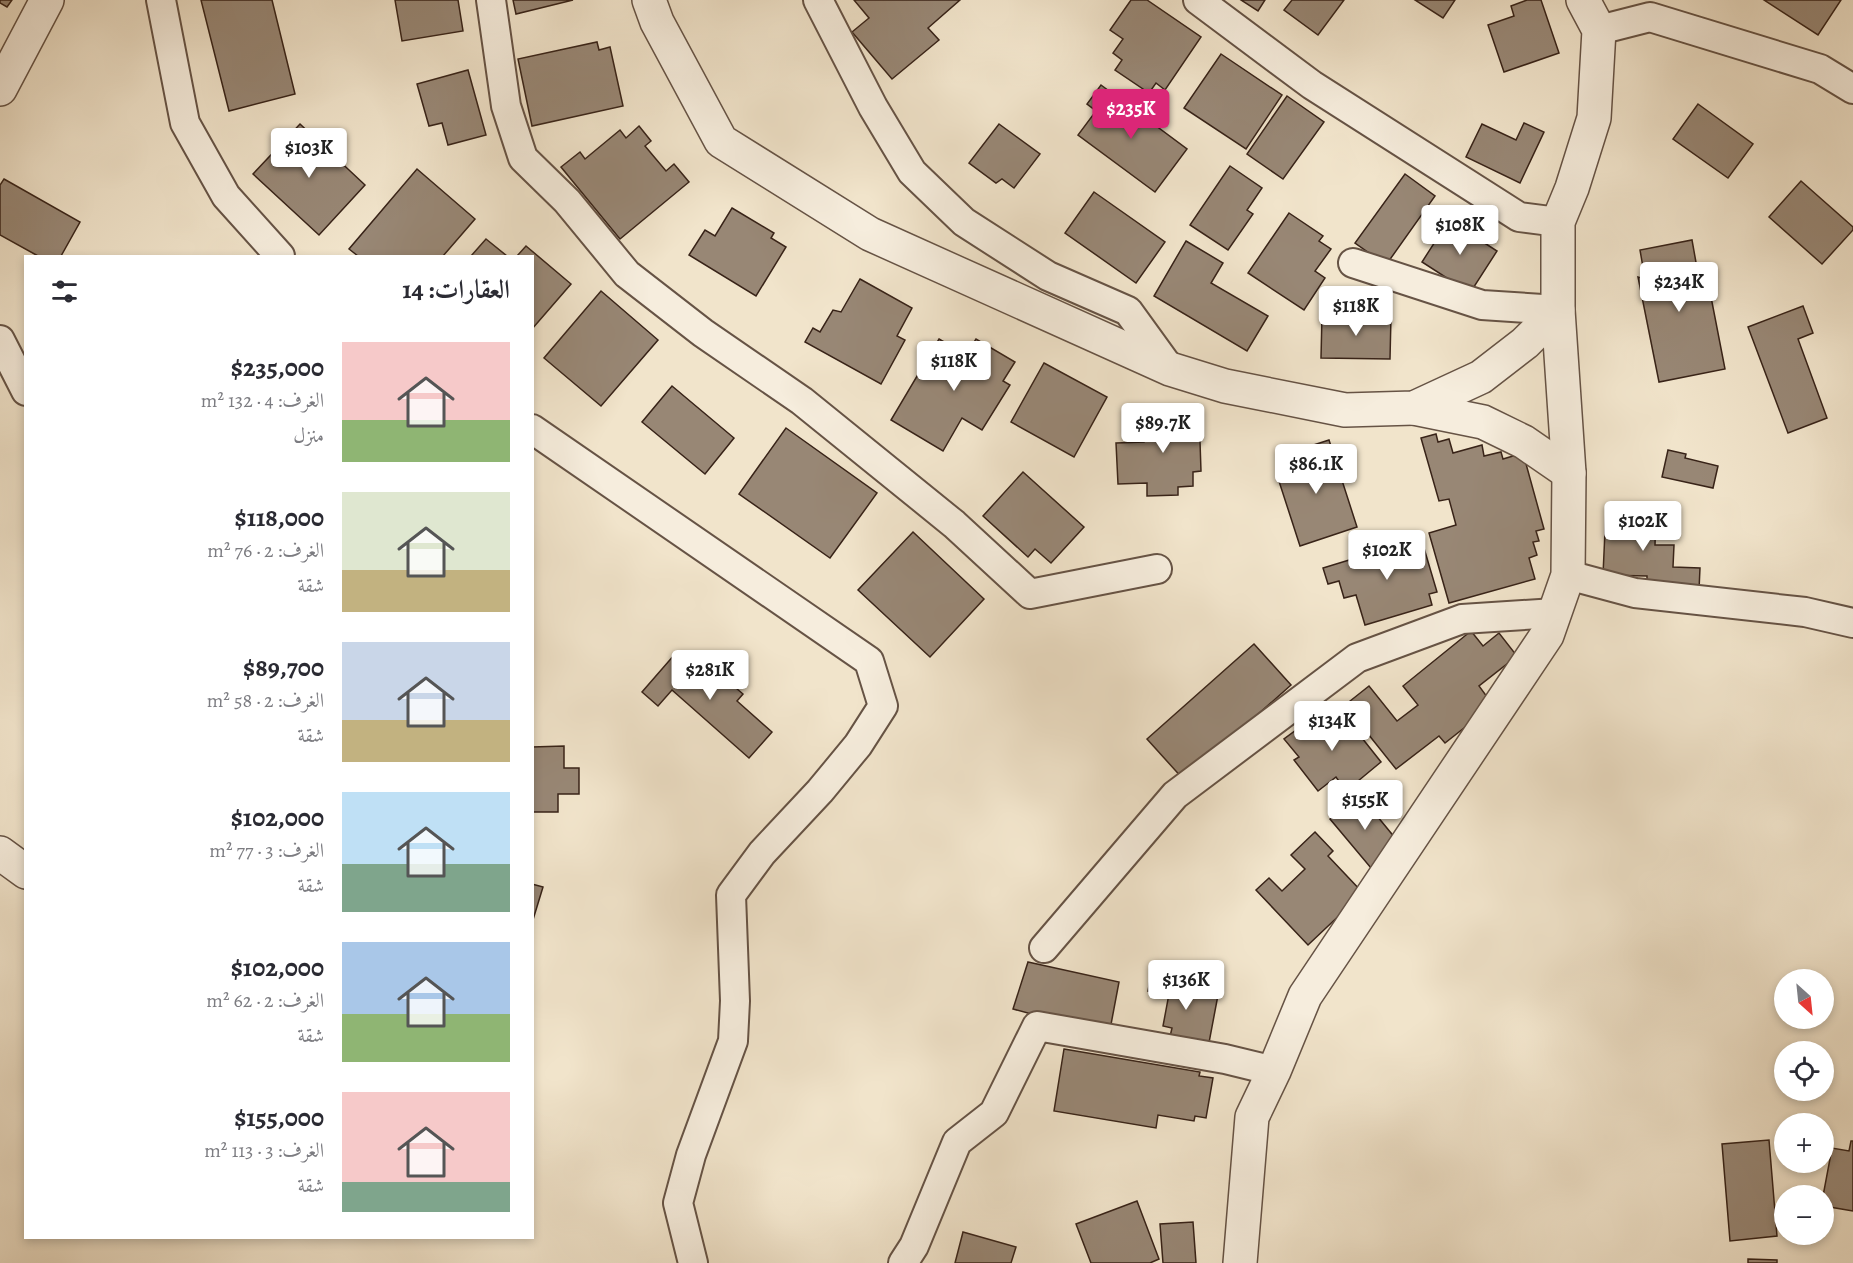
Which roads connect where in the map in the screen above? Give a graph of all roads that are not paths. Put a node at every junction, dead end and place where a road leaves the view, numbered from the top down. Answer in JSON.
{"nodes":[{"id":1,"x":47,"y":0,"type":"edge"},
{"id":2,"x":161,"y":0,"type":"edge"},
{"id":3,"x":491,"y":0,"type":"edge"},
{"id":4,"x":649,"y":0,"type":"edge"},
{"id":5,"x":818,"y":0,"type":"edge"},
{"id":6,"x":1198,"y":0,"type":"edge"},
{"id":7,"x":1583,"y":0,"type":"edge"},
{"id":8,"x":1654,"y":8,"type":"edge"},
{"id":9,"x":1599,"y":30,"type":"junction"},
{"id":10,"x":1853,"y":88,"type":"edge"},
{"id":11,"x":0,"y":89,"type":"edge"},
{"id":12,"x":1558,"y":222,"type":"junction"},
{"id":13,"x":279,"y":255,"type":"edge"},
{"id":14,"x":1353,"y":263,"type":"dead end"},
{"id":15,"x":1558,"y":310,"type":"junction"},
{"id":16,"x":0,"y":340,"type":"edge"},
{"id":17,"x":1170,"y":369,"type":"junction"},
{"id":18,"x":24,"y":387,"type":"edge"},
{"id":19,"x":1414,"y":408,"type":"junction"},
{"id":20,"x":534,"y":430,"type":"edge"},
{"id":21,"x":1569,"y":473,"type":"junction"},
{"id":22,"x":1157,"y":569,"type":"dead end"},
{"id":23,"x":1568,"y":575,"type":"junction"},
{"id":24,"x":1805,"y":612,"type":"junction"},
{"id":25,"x":1853,"y":612,"type":"edge"},
{"id":26,"x":1555,"y":613,"type":"junction"},
{"id":27,"x":1853,"y":622,"type":"edge"},
{"id":28,"x":0,"y":852,"type":"edge"},
{"id":29,"x":24,"y":870,"type":"edge"},
{"id":30,"x":1044,"y":948,"type":"dead end"},
{"id":31,"x":1274,"y":1071,"type":"junction"},
{"id":32,"x":693,"y":1263,"type":"edge"},
{"id":33,"x":903,"y":1263,"type":"edge"},
{"id":34,"x":1240,"y":1263,"type":"edge"}],
"edges":[{"from":1,"to":11,"type":"street"},
{"from":2,"to":13,"type":"street"},
{"from":3,"to":22,"type":"street"},
{"from":4,"to":17,"type":"street"},
{"from":5,"to":17,"type":"street"},
{"from":6,"to":12,"type":"street"},
{"from":7,"to":9,"type":"street"},
{"from":8,"to":9,"type":"street"},
{"from":8,"to":10,"type":"street"},
{"from":9,"to":12,"type":"street"},
{"from":12,"to":15,"type":"street"},
{"from":14,"to":15,"type":"street"},
{"from":15,"to":19,"type":"street"},
{"from":15,"to":21,"type":"street"},
{"from":16,"to":18,"type":"street"},
{"from":17,"to":19,"type":"street"},
{"from":19,"to":21,"type":"street"},
{"from":20,"to":32,"type":"street"},
{"from":21,"to":23,"type":"street"},
{"from":23,"to":24,"type":"street"},
{"from":23,"to":26,"type":"street"},
{"from":24,"to":25,"type":"street"},
{"from":24,"to":27,"type":"street"},
{"from":26,"to":30,"type":"street"},
{"from":26,"to":31,"type":"street"},
{"from":28,"to":29,"type":"street"},
{"from":31,"to":33,"type":"street"},
{"from":31,"to":34,"type":"street"}]}
